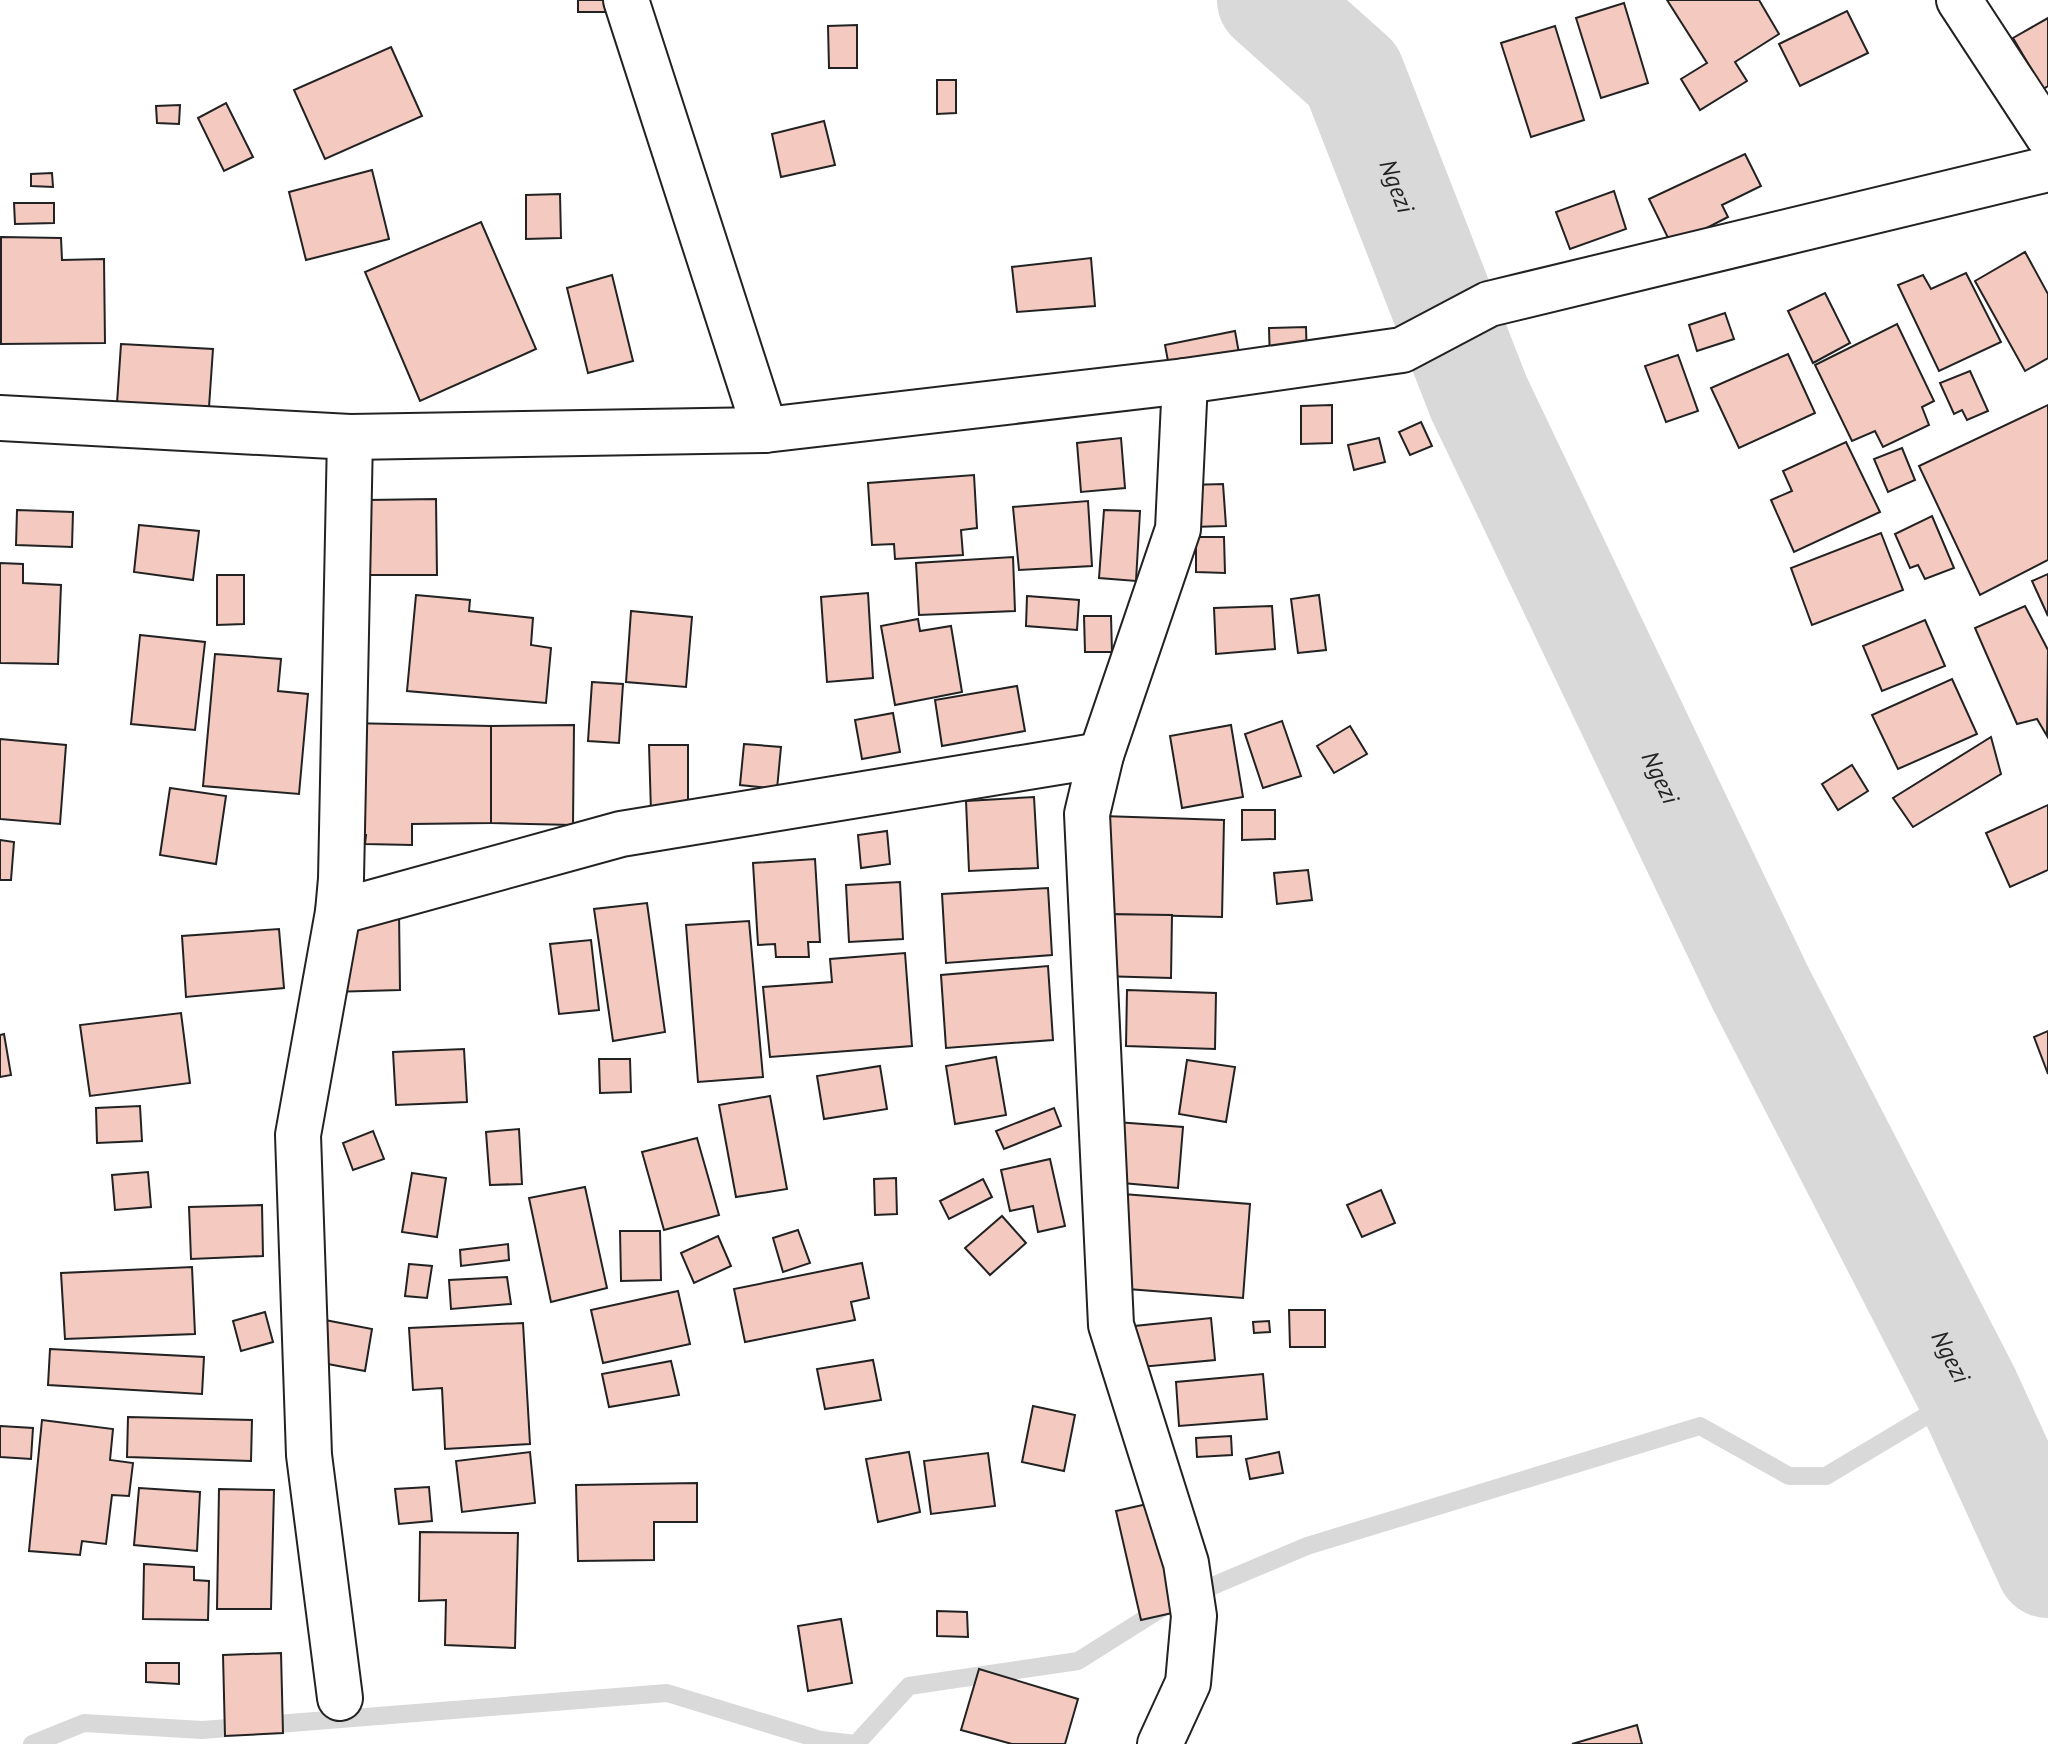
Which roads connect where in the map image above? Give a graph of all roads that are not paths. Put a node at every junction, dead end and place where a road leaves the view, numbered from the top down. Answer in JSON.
{"nodes":[{"id":1,"x":626,"y":0,"type":"edge"},
{"id":2,"x":1959,"y":0,"type":"edge"},
{"id":3,"x":2048,"y":136,"type":"edge"},
{"id":4,"x":2048,"y":169,"type":"edge"},
{"id":5,"x":1185,"y":381,"type":"junction"},
{"id":6,"x":0,"y":418,"type":"edge"},
{"id":7,"x":765,"y":430,"type":"junction"},
{"id":8,"x":350,"y":437,"type":"junction"},
{"id":9,"x":1101,"y":755,"type":"junction"},
{"id":10,"x":338,"y":912,"type":"junction"},
{"id":11,"x":340,"y":1698,"type":"dead end"},
{"id":12,"x":1160,"y":1744,"type":"edge"}],
"edges":[{"from":1,"to":7,"type":"street"},
{"from":2,"to":3,"type":"street"},
{"from":4,"to":5,"type":"street"},
{"from":5,"to":7,"type":"street"},
{"from":5,"to":9,"type":"street"},
{"from":6,"to":8,"type":"street"},
{"from":7,"to":8,"type":"street"},
{"from":8,"to":10,"type":"street"},
{"from":9,"to":10,"type":"street"},
{"from":9,"to":12,"type":"street"},
{"from":10,"to":11,"type":"street"}]}
